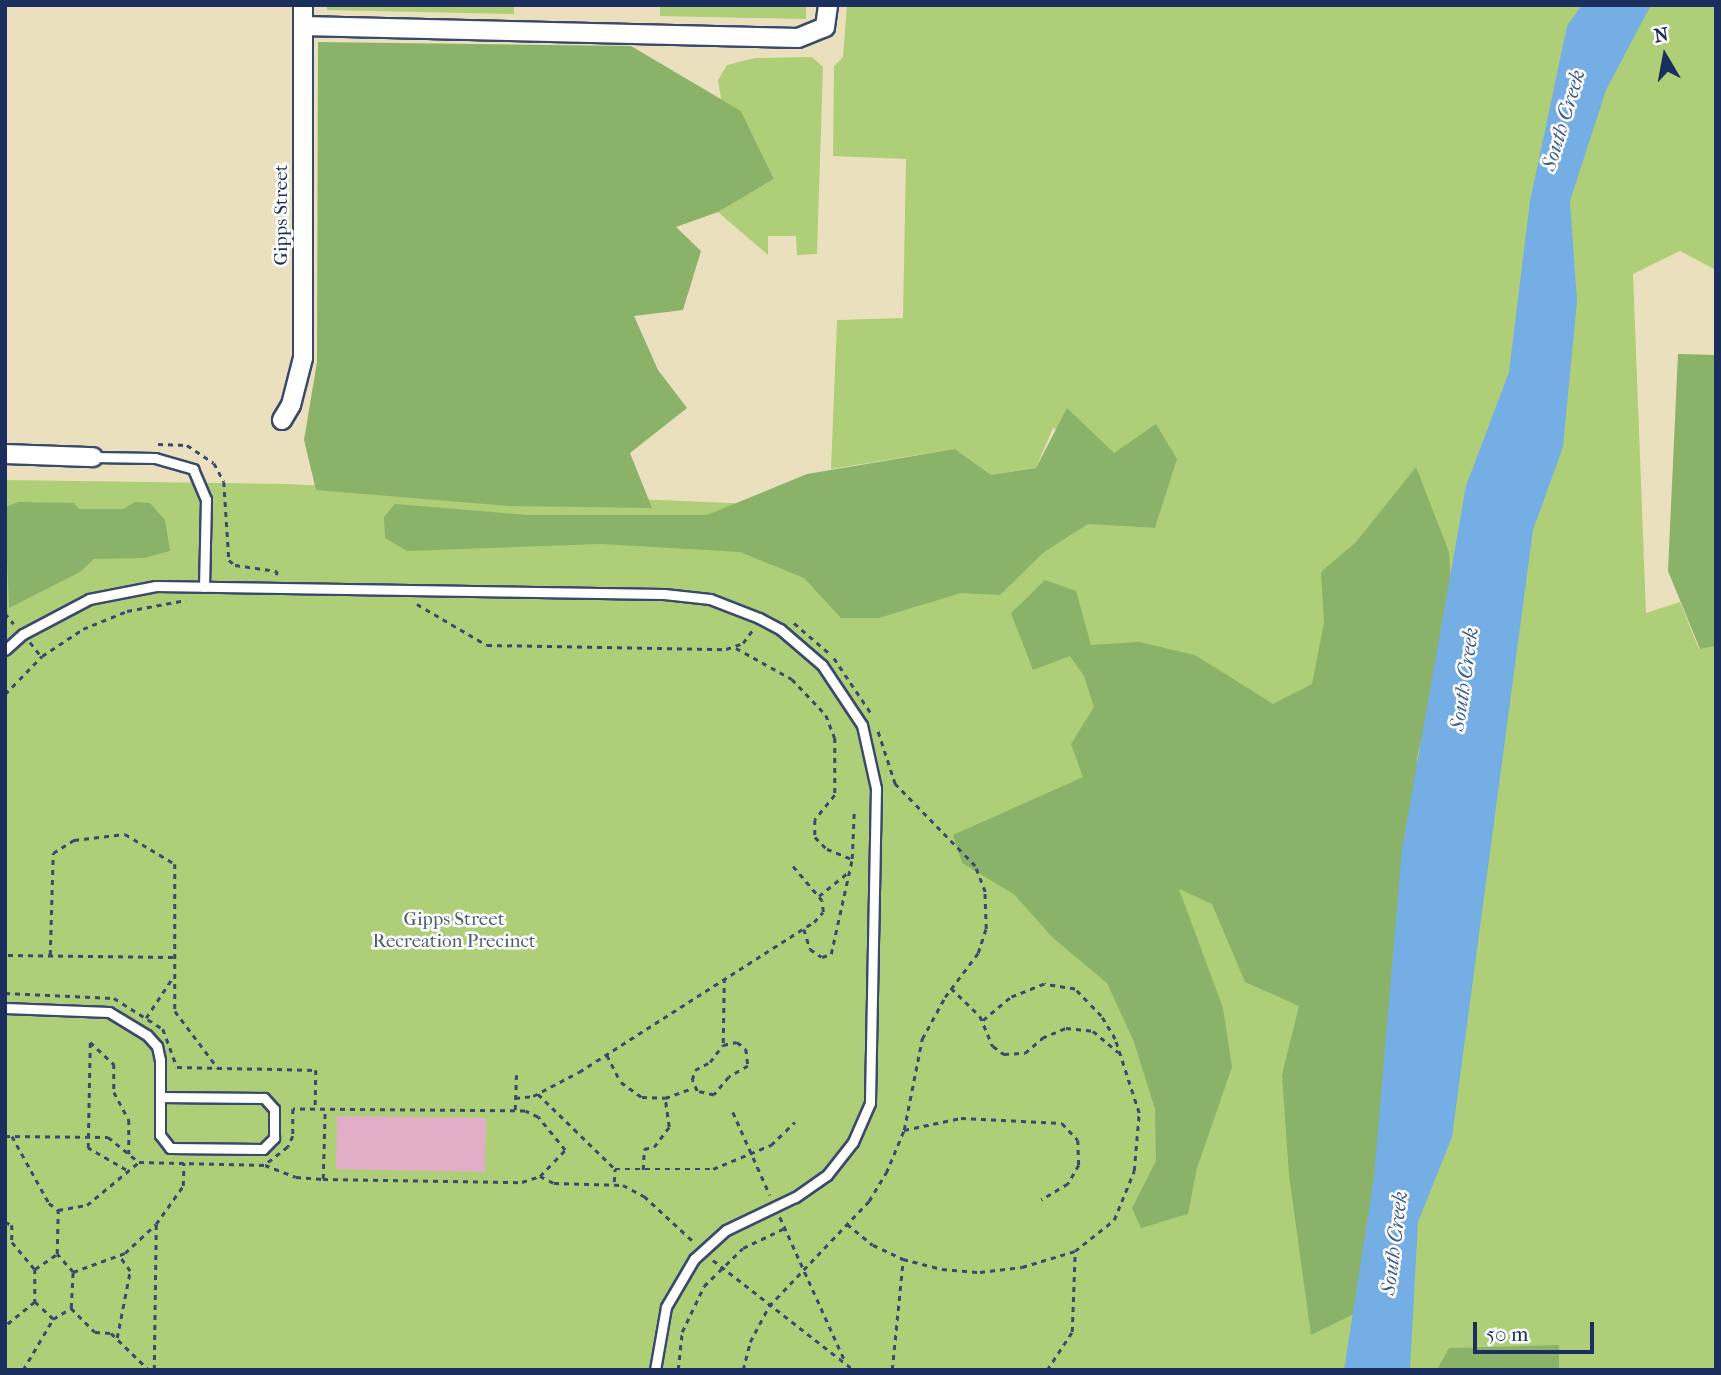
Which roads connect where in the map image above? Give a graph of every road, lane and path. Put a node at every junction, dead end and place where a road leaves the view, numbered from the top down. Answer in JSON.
{"nodes":[{"id":1,"x":303,"y":5,"type":"edge"},
{"id":2,"x":828,"y":5,"type":"edge"},
{"id":3,"x":303,"y":26,"type":"junction"},
{"id":4,"x":282,"y":420,"type":"dead end"},
{"id":5,"x":158,"y":443,"type":"dead end"},
{"id":6,"x":5,"y":454,"type":"edge"},
{"id":7,"x":93,"y":457,"type":"joint"},
{"id":8,"x":204,"y":587,"type":"junction"},
{"id":9,"x":276,"y":588,"type":"junction"},
{"id":10,"x":193,"y":600,"type":"dead end"},
{"id":11,"x":410,"y":603,"type":"dead end"},
{"id":12,"x":759,"y":618,"type":"junction"},
{"id":13,"x":786,"y":618,"type":"dead end"},
{"id":14,"x":736,"y":648,"type":"junction"},
{"id":15,"x":5,"y":650,"type":"edge"},
{"id":16,"x":5,"y":694,"type":"edge"},
{"id":17,"x":854,"y":812,"type":"dead end"},
{"id":18,"x":852,"y":859,"type":"junction"},
{"id":19,"x":790,"y":863,"type":"dead end"},
{"id":20,"x":849,"y":872,"type":"junction"},
{"id":21,"x":819,"y":896,"type":"junction"},
{"id":22,"x":804,"y":929,"type":"junction"},
{"id":23,"x":8,"y":955,"type":"dead end"},
{"id":24,"x":50,"y":955,"type":"junction"},
{"id":25,"x":175,"y":957,"type":"junction"},
{"id":26,"x":175,"y":974,"type":"junction"},
{"id":27,"x":724,"y":980,"type":"junction"},
{"id":28,"x":951,"y":988,"type":"junction"},
{"id":29,"x":5,"y":993,"type":"edge"},
{"id":30,"x":5,"y":1008,"type":"edge"},
{"id":31,"x":147,"y":1018,"type":"junction"},
{"id":32,"x":983,"y":1021,"type":"junction"},
{"id":33,"x":139,"y":1030,"type":"junction"},
{"id":34,"x":723,"y":1045,"type":"junction"},
{"id":35,"x":607,"y":1055,"type":"junction"},
{"id":36,"x":1121,"y":1055,"type":"junction"},
{"id":37,"x":218,"y":1068,"type":"junction"},
{"id":38,"x":516,"y":1075,"type":"dead end"},
{"id":39,"x":694,"y":1087,"type":"junction"},
{"id":40,"x":537,"y":1094,"type":"junction"},
{"id":41,"x":160,"y":1097,"type":"junction"},
{"id":42,"x":515,"y":1098,"type":"junction"},
{"id":43,"x":665,"y":1098,"type":"junction"},
{"id":44,"x":315,"y":1109,"type":"junction"},
{"id":45,"x":325,"y":1109,"type":"junction"},
{"id":46,"x":515,"y":1111,"type":"junction"},
{"id":47,"x":733,"y":1112,"type":"dead end"},
{"id":48,"x":794,"y":1122,"type":"dead end"},
{"id":49,"x":904,"y":1130,"type":"junction"},
{"id":50,"x":5,"y":1136,"type":"edge"},
{"id":51,"x":12,"y":1136,"type":"junction"},
{"id":52,"x":89,"y":1137,"type":"junction"},
{"id":53,"x":130,"y":1154,"type":"junction"},
{"id":54,"x":752,"y":1154,"type":"junction"},
{"id":55,"x":139,"y":1162,"type":"junction"},
{"id":56,"x":184,"y":1163,"type":"junction"},
{"id":57,"x":265,"y":1165,"type":"junction"},
{"id":58,"x":615,"y":1169,"type":"junction"},
{"id":59,"x":126,"y":1170,"type":"junction"},
{"id":60,"x":643,"y":1170,"type":"junction"},
{"id":61,"x":323,"y":1179,"type":"junction"},
{"id":62,"x":614,"y":1183,"type":"dead end"},
{"id":63,"x":1041,"y":1200,"type":"dead end"},
{"id":64,"x":775,"y":1206,"type":"junction"},
{"id":65,"x":58,"y":1210,"type":"junction"},
{"id":66,"x":5,"y":1222,"type":"edge"},
{"id":67,"x":156,"y":1224,"type":"junction"},
{"id":68,"x":847,"y":1224,"type":"junction"},
{"id":69,"x":786,"y":1228,"type":"junction"},
{"id":70,"x":1075,"y":1251,"type":"junction"},
{"id":71,"x":57,"y":1254,"type":"junction"},
{"id":72,"x":119,"y":1256,"type":"junction"},
{"id":73,"x":903,"y":1259,"type":"junction"},
{"id":74,"x":35,"y":1269,"type":"junction"},
{"id":75,"x":804,"y":1269,"type":"junction"},
{"id":76,"x":73,"y":1272,"type":"junction"},
{"id":77,"x":35,"y":1302,"type":"junction"},
{"id":78,"x":71,"y":1308,"type":"junction"},
{"id":79,"x":53,"y":1319,"type":"junction"},
{"id":80,"x":5,"y":1326,"type":"edge"},
{"id":81,"x":117,"y":1338,"type":"junction"},
{"id":82,"x":846,"y":1364,"type":"dead end"},
{"id":83,"x":148,"y":1369,"type":"edge"},
{"id":84,"x":23,"y":1370,"type":"edge"},
{"id":85,"x":154,"y":1370,"type":"edge"},
{"id":86,"x":655,"y":1370,"type":"edge"},
{"id":87,"x":678,"y":1370,"type":"edge"},
{"id":88,"x":743,"y":1370,"type":"edge"},
{"id":89,"x":892,"y":1370,"type":"edge"},
{"id":90,"x":1047,"y":1370,"type":"edge"}],
"edges":[{"from":1,"to":3,"type":"street","name":"Gipps Street"},
{"from":2,"to":3,"type":"street"},
{"from":3,"to":4,"type":"street","name":"Gipps Street"},
{"from":5,"to":9,"type":"path"},
{"from":6,"to":7,"type":"street"},
{"from":7,"to":8,"type":"lane"},
{"from":8,"to":9,"type":"lane"},
{"from":8,"to":15,"type":"lane"},
{"from":9,"to":12,"type":"lane"},
{"from":10,"to":16,"type":"path"},
{"from":11,"to":14,"type":"path"},
{"from":12,"to":14,"type":"path"},
{"from":12,"to":64,"type":"lane"},
{"from":13,"to":28,"type":"path"},
{"from":14,"to":18,"type":"path"},
{"from":17,"to":18,"type":"path"},
{"from":18,"to":20,"type":"path"},
{"from":19,"to":21,"type":"path"},
{"from":20,"to":21,"type":"path"},
{"from":20,"to":22,"type":"path"},
{"from":21,"to":22,"type":"path"},
{"from":22,"to":27,"type":"path"},
{"from":23,"to":24,"type":"path"},
{"from":24,"to":25,"type":"path"},
{"from":24,"to":25,"type":"path"},
{"from":25,"to":26,"type":"path"},
{"from":26,"to":31,"type":"path"},
{"from":26,"to":37,"type":"path"},
{"from":27,"to":34,"type":"path"},
{"from":27,"to":35,"type":"path"},
{"from":28,"to":32,"type":"path"},
{"from":28,"to":49,"type":"path"},
{"from":29,"to":31,"type":"path"},
{"from":30,"to":33,"type":"lane"},
{"from":31,"to":33,"type":"path"},
{"from":31,"to":37,"type":"path"},
{"from":32,"to":36,"type":"path"},
{"from":32,"to":36,"type":"path"},
{"from":33,"to":41,"type":"lane"},
{"from":34,"to":39,"type":"path"},
{"from":34,"to":39,"type":"path"},
{"from":35,"to":40,"type":"path"},
{"from":35,"to":43,"type":"path"},
{"from":36,"to":70,"type":"path"},
{"from":37,"to":44,"type":"path"},
{"from":38,"to":42,"type":"path"},
{"from":39,"to":43,"type":"path"},
{"from":40,"to":42,"type":"path"},
{"from":40,"to":58,"type":"path"},
{"from":41,"to":41,"type":"lane"},
{"from":42,"to":46,"type":"path"},
{"from":43,"to":60,"type":"path"},
{"from":44,"to":45,"type":"path"},
{"from":44,"to":57,"type":"path"},
{"from":45,"to":46,"type":"path"},
{"from":45,"to":61,"type":"path"},
{"from":46,"to":61,"type":"path"},
{"from":47,"to":54,"type":"path"},
{"from":48,"to":54,"type":"path"},
{"from":49,"to":63,"type":"path"},
{"from":49,"to":68,"type":"path"},
{"from":50,"to":51,"type":"path"},
{"from":51,"to":52,"type":"path"},
{"from":51,"to":65,"type":"path"},
{"from":52,"to":53,"type":"path"},
{"from":52,"to":53,"type":"path"},
{"from":52,"to":59,"type":"path"},
{"from":53,"to":55,"type":"path"},
{"from":54,"to":60,"type":"path"},
{"from":54,"to":64,"type":"path"},
{"from":55,"to":56,"type":"path"},
{"from":55,"to":59,"type":"path"},
{"from":56,"to":57,"type":"path"},
{"from":56,"to":67,"type":"path"},
{"from":57,"to":61,"type":"path"},
{"from":58,"to":60,"type":"path"},
{"from":58,"to":62,"type":"path"},
{"from":59,"to":65,"type":"path"},
{"from":64,"to":69,"type":"path"},
{"from":64,"to":86,"type":"lane"},
{"from":65,"to":71,"type":"path"},
{"from":66,"to":74,"type":"path"},
{"from":67,"to":72,"type":"path"},
{"from":67,"to":85,"type":"path"},
{"from":68,"to":73,"type":"path"},
{"from":68,"to":75,"type":"path"},
{"from":69,"to":75,"type":"path"},
{"from":69,"to":87,"type":"path"},
{"from":70,"to":73,"type":"path"},
{"from":70,"to":90,"type":"path"},
{"from":71,"to":74,"type":"path"},
{"from":71,"to":76,"type":"path"},
{"from":72,"to":76,"type":"path"},
{"from":72,"to":81,"type":"path"},
{"from":73,"to":89,"type":"path"},
{"from":74,"to":77,"type":"path"},
{"from":75,"to":82,"type":"path"},
{"from":75,"to":88,"type":"path"},
{"from":76,"to":78,"type":"path"},
{"from":77,"to":79,"type":"path"},
{"from":77,"to":80,"type":"path"},
{"from":78,"to":79,"type":"path"},
{"from":78,"to":81,"type":"path"},
{"from":79,"to":84,"type":"path"},
{"from":81,"to":83,"type":"path"}]}
